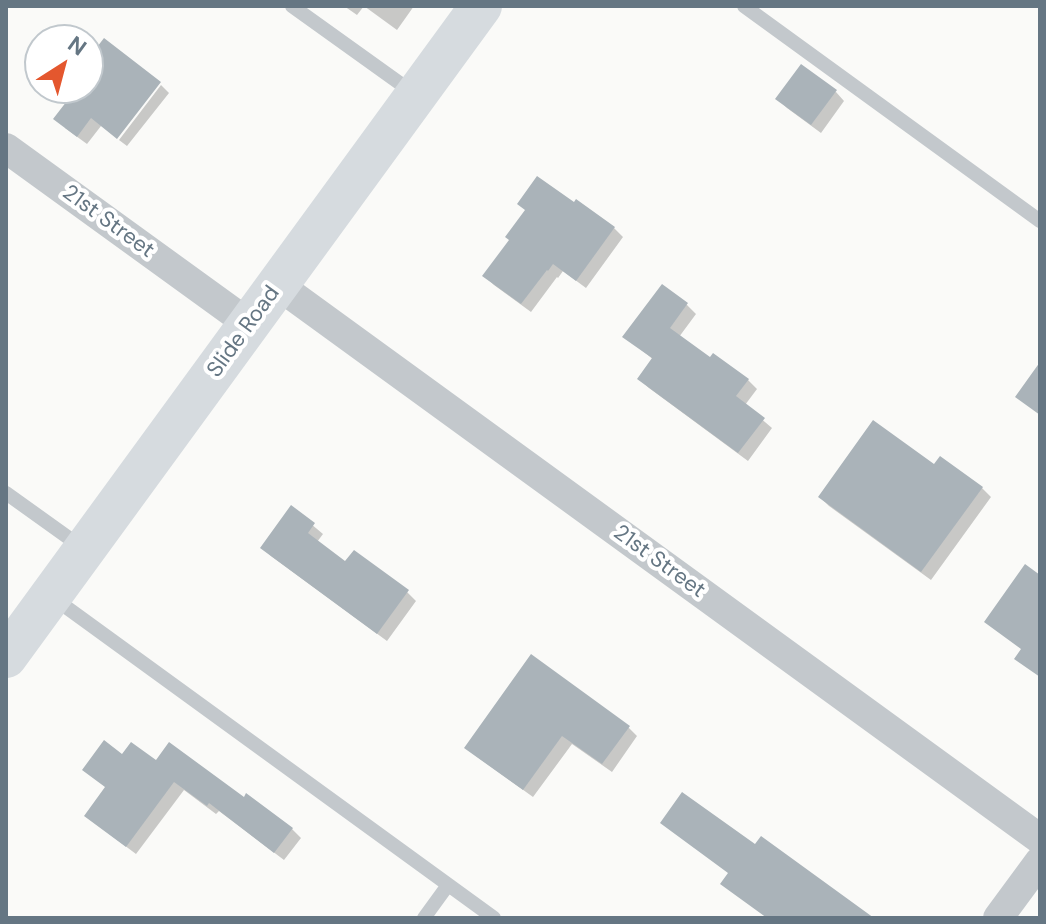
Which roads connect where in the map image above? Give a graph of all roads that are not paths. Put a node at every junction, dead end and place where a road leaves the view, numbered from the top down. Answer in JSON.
{"nodes":[{"id":1,"x":292,"y":6,"type":"edge"},
{"id":2,"x":481,"y":6,"type":"edge"},
{"id":3,"x":744,"y":6,"type":"edge"},
{"id":4,"x":416,"y":95,"type":"junction"},
{"id":5,"x":6,"y":148,"type":"edge"},
{"id":6,"x":1040,"y":221,"type":"edge"},
{"id":7,"x":278,"y":285,"type":"junction"},
{"id":8,"x":249,"y":324,"type":"junction"},
{"id":9,"x":6,"y":493,"type":"edge"},
{"id":10,"x":85,"y":550,"type":"junction"},
{"id":11,"x":51,"y":596,"type":"junction"},
{"id":12,"x":6,"y":657,"type":"edge"},
{"id":13,"x":1040,"y":839,"type":"edge"},
{"id":14,"x":1040,"y":861,"type":"edge"},
{"id":15,"x":448,"y":885,"type":"junction"},
{"id":16,"x":424,"y":918,"type":"edge"},
{"id":17,"x":494,"y":918,"type":"edge"},
{"id":18,"x":998,"y":918,"type":"edge"}],
"edges":[{"from":1,"to":4,"type":"lane"},
{"from":2,"to":4,"type":"main road","name":"Slide Road"},
{"from":3,"to":6,"type":"lane"},
{"from":4,"to":7,"type":"main road","name":"Slide Road"},
{"from":5,"to":8,"type":"street","name":"21st Street"},
{"from":7,"to":8,"type":"main road","name":"Slide Road"},
{"from":7,"to":13,"type":"street","name":"21st Street"},
{"from":8,"to":10,"type":"main road","name":"Slide Road"},
{"from":9,"to":10,"type":"lane"},
{"from":10,"to":11,"type":"main road","name":"Slide Road"},
{"from":11,"to":12,"type":"main road","name":"Slide Road"},
{"from":11,"to":15,"type":"lane"},
{"from":14,"to":18,"type":"street"},
{"from":15,"to":16,"type":"lane"},
{"from":15,"to":17,"type":"lane"}]}
